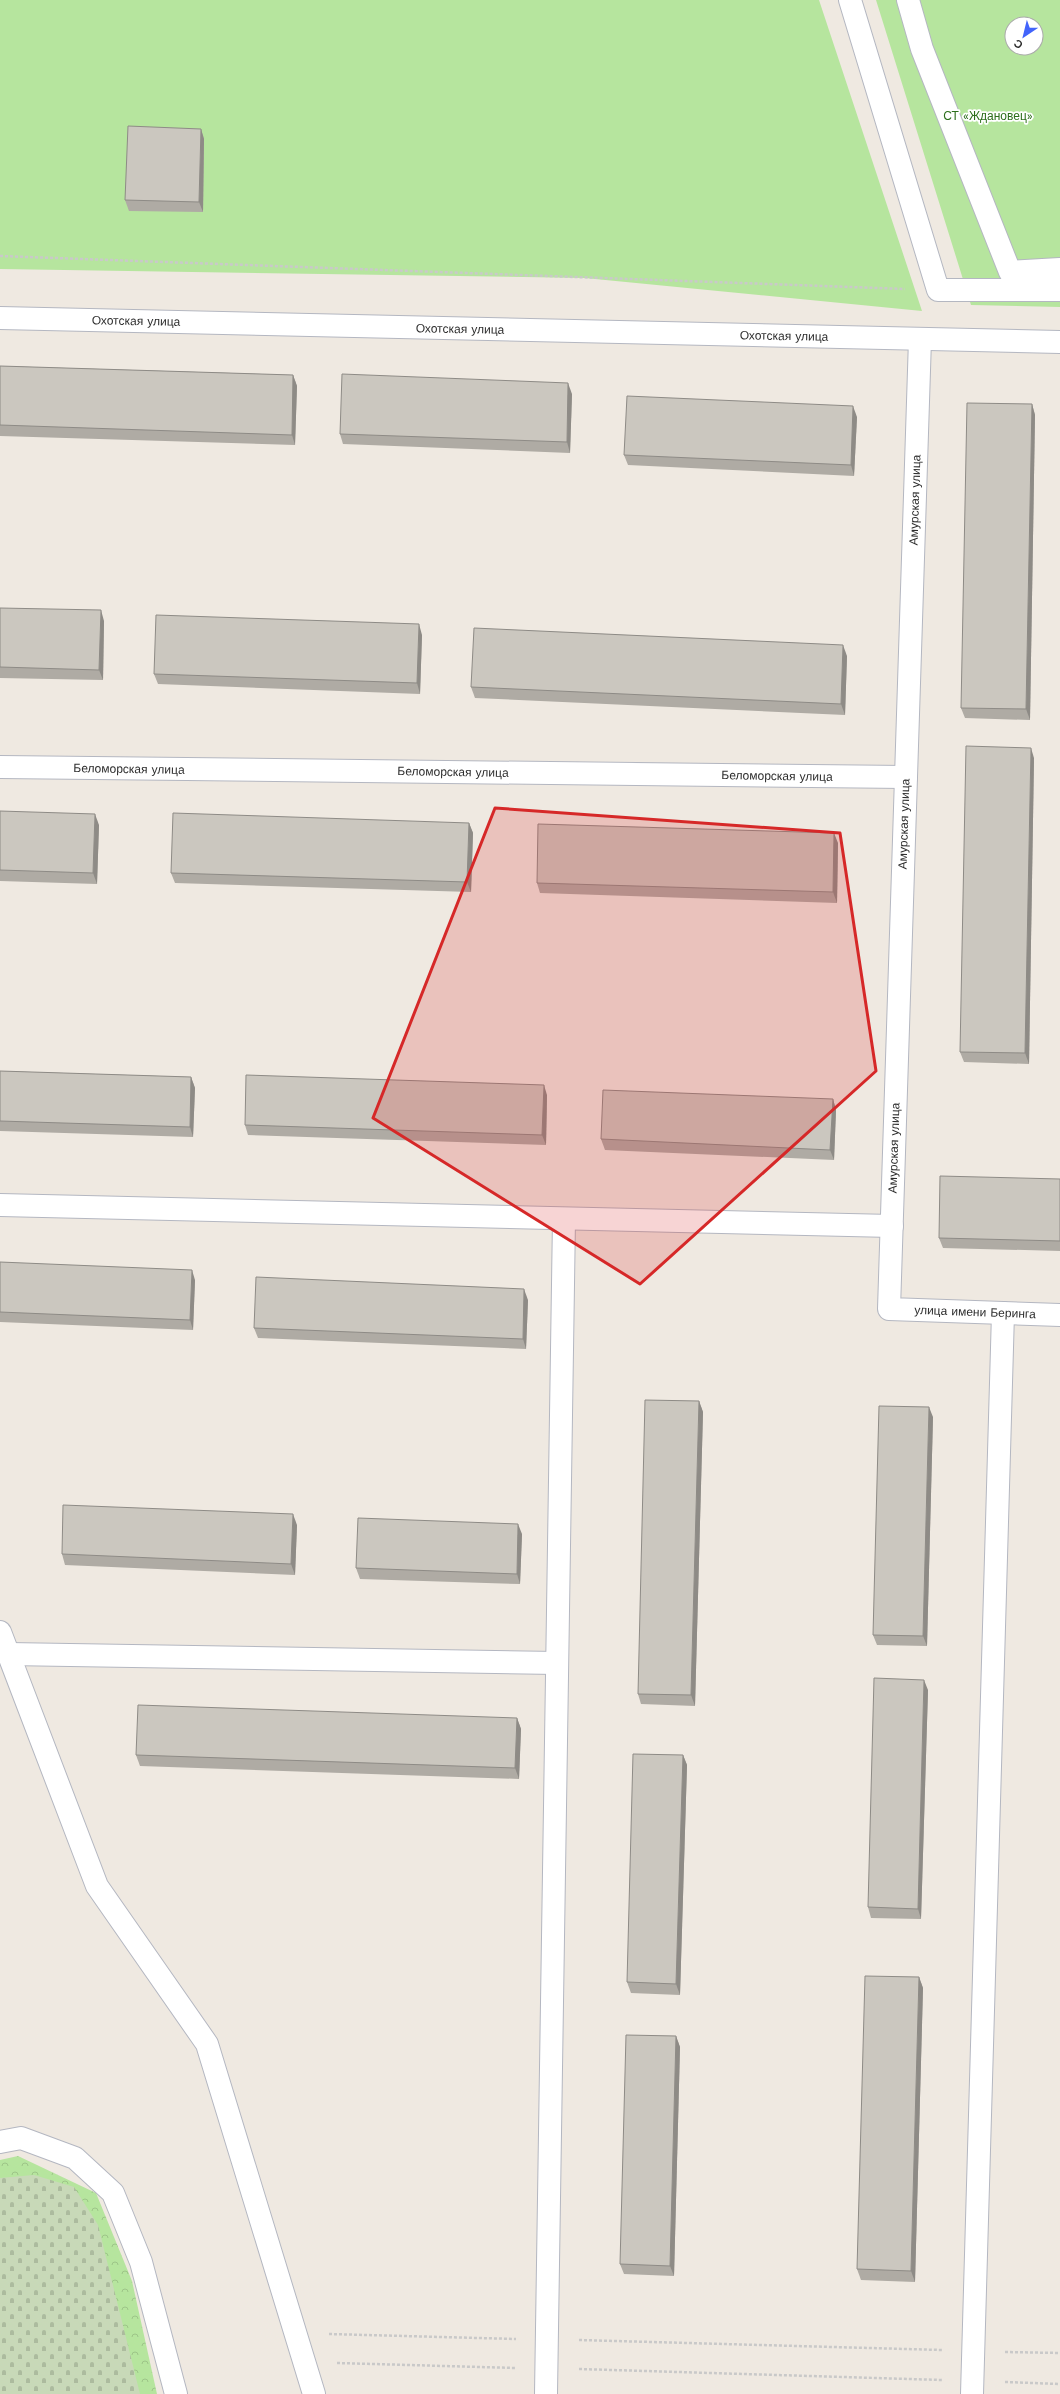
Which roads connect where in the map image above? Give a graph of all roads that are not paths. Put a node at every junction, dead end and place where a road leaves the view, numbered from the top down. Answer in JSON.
{"nodes":[{"id":1,"x":850,"y":0,"type":"edge"},
{"id":2,"x":908,"y":0,"type":"edge"},
{"id":3,"x":1060,"y":269,"type":"edge"},
{"id":4,"x":1060,"y":290,"type":"edge"},
{"id":5,"x":0,"y":318,"type":"edge"},
{"id":6,"x":920,"y":339,"type":"junction"},
{"id":7,"x":1060,"y":342,"type":"edge"},
{"id":8,"x":0,"y":767,"type":"edge"},
{"id":9,"x":906,"y":777,"type":"junction"},
{"id":10,"x":0,"y":1205,"type":"edge"},
{"id":11,"x":564,"y":1219,"type":"junction"},
{"id":12,"x":892,"y":1226,"type":"junction"},
{"id":13,"x":889,"y":1309,"type":"joint"},
{"id":14,"x":1003,"y":1313,"type":"junction"},
{"id":15,"x":1060,"y":1315,"type":"edge"},
{"id":16,"x":0,"y":1632,"type":"edge"},
{"id":17,"x":8,"y":1654,"type":"junction"},
{"id":18,"x":557,"y":1663,"type":"junction"},
{"id":19,"x":0,"y":2142,"type":"edge"},
{"id":20,"x":972,"y":2388,"type":"edge"},
{"id":21,"x":176,"y":2394,"type":"edge"},
{"id":22,"x":314,"y":2394,"type":"edge"},
{"id":23,"x":546,"y":2394,"type":"edge"}],
"edges":[{"from":1,"to":4,"type":"street"},
{"from":2,"to":3,"type":"street"},
{"from":5,"to":6,"type":"street","name":"Охотская улица"},
{"from":6,"to":7,"type":"street","name":"Охотская улица"},
{"from":6,"to":9,"type":"street","name":"Амурская улица"},
{"from":8,"to":9,"type":"street","name":"Беломорская улица"},
{"from":9,"to":12,"type":"street","name":"Амурская улица"},
{"from":10,"to":11,"type":"street"},
{"from":11,"to":12,"type":"street"},
{"from":11,"to":18,"type":"street"},
{"from":12,"to":13,"type":"street","name":"Амурская улица"},
{"from":13,"to":14,"type":"street","name":"улица имени Беринга"},
{"from":14,"to":15,"type":"street","name":"улица имени Беринга"},
{"from":14,"to":20,"type":"street"},
{"from":16,"to":17,"type":"street"},
{"from":17,"to":18,"type":"street"},
{"from":17,"to":22,"type":"street"},
{"from":18,"to":23,"type":"street"},
{"from":19,"to":21,"type":"street"}]}
